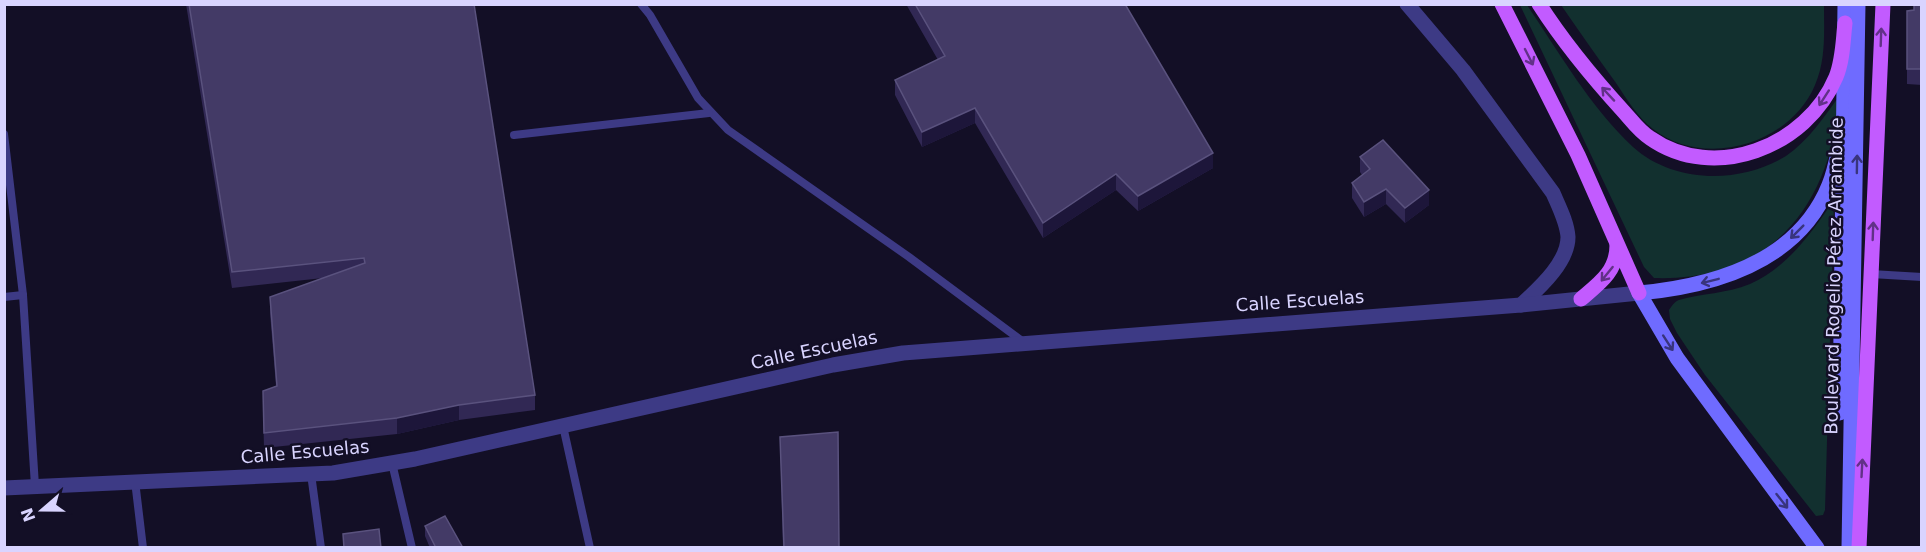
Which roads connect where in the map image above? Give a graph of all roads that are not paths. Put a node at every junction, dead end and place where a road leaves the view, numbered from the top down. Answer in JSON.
{"nodes":[{"id":1,"x":641,"y":4,"type":"edge"},
{"id":2,"x":1407,"y":4,"type":"edge"},
{"id":3,"x":1502,"y":4,"type":"edge"},
{"id":4,"x":1539,"y":4,"type":"edge"},
{"id":5,"x":1845,"y":4,"type":"edge"},
{"id":6,"x":1858,"y":4,"type":"edge"},
{"id":7,"x":1883,"y":4,"type":"edge"},
{"id":8,"x":1845,"y":23,"type":"junction"},
{"id":9,"x":709,"y":113,"type":"junction"},
{"id":10,"x":1845,"y":123,"type":"junction"},
{"id":11,"x":4,"y":134,"type":"edge"},
{"id":12,"x":514,"y":135,"type":"dead end"},
{"id":13,"x":1617,"y":242,"type":"junction"},
{"id":14,"x":1871,"y":274,"type":"junction"},
{"id":15,"x":1922,"y":277,"type":"edge"},
{"id":16,"x":1639,"y":293,"type":"junction"},
{"id":17,"x":23,"y":295,"type":"junction"},
{"id":18,"x":4,"y":297,"type":"edge"},
{"id":19,"x":1581,"y":299,"type":"junction"},
{"id":20,"x":1521,"y":304,"type":"junction"},
{"id":21,"x":1022,"y":341,"type":"junction"},
{"id":22,"x":1845,"y":411,"type":"junction"},
{"id":23,"x":563,"y":426,"type":"junction"},
{"id":24,"x":392,"y":463,"type":"junction"},
{"id":25,"x":311,"y":474,"type":"junction"},
{"id":26,"x":135,"y":482,"type":"junction"},
{"id":27,"x":35,"y":486,"type":"junction"},
{"id":28,"x":4,"y":488,"type":"edge"},
{"id":29,"x":143,"y":548,"type":"edge"},
{"id":30,"x":321,"y":548,"type":"edge"},
{"id":31,"x":412,"y":548,"type":"edge"},
{"id":32,"x":590,"y":548,"type":"edge"},
{"id":33,"x":1816,"y":548,"type":"edge"},
{"id":34,"x":1840,"y":548,"type":"edge"},
{"id":35,"x":1849,"y":548,"type":"edge"},
{"id":36,"x":1858,"y":548,"type":"edge"}],
"edges":[{"from":1,"to":9,"type":"lane"},
{"from":2,"to":20,"type":"street"},
{"from":3,"to":13,"type":"main road","one_way":true},
{"from":8,"to":4,"type":"main road","one_way":true},
{"from":5,"to":8,"type":"main road","name":"Boulevard Rogelio Pérez Arrambide"},
{"from":22,"to":6,"type":"main road","name":"Boulevard Rogelio Pérez Arrambide","one_way":true},
{"from":14,"to":7,"type":"main road","one_way":true},
{"from":8,"to":10,"type":"main road","name":"Boulevard Rogelio Pérez Arrambide"},
{"from":9,"to":12,"type":"lane"},
{"from":9,"to":21,"type":"lane"},
{"from":10,"to":16,"type":"main road","one_way":true},
{"from":10,"to":22,"type":"main road","name":"Boulevard Rogelio Pérez Arrambide"},
{"from":11,"to":17,"type":"lane"},
{"from":13,"to":16,"type":"main road"},
{"from":13,"to":19,"type":"main road","one_way":true},
{"from":14,"to":15,"type":"lane"},
{"from":36,"to":14,"type":"main road","one_way":true},
{"from":16,"to":19,"type":"street","name":"Calle Escuelas"},
{"from":16,"to":33,"type":"main road","one_way":true},
{"from":17,"to":18,"type":"lane"},
{"from":17,"to":27,"type":"lane"},
{"from":19,"to":20,"type":"street","name":"Calle Escuelas"},
{"from":20,"to":21,"type":"street","name":"Calle Escuelas"},
{"from":21,"to":23,"type":"street","name":"Calle Escuelas"},
{"from":22,"to":34,"type":"main road","name":"Boulevard Rogelio Pérez Arrambide"},
{"from":22,"to":35,"type":"main road","name":"Boulevard Rogelio Pérez Arrambide"},
{"from":23,"to":24,"type":"street","name":"Calle Escuelas"},
{"from":23,"to":32,"type":"lane"},
{"from":24,"to":25,"type":"street","name":"Calle Escuelas"},
{"from":24,"to":31,"type":"lane"},
{"from":25,"to":26,"type":"street","name":"Calle Escuelas"},
{"from":25,"to":30,"type":"lane"},
{"from":26,"to":27,"type":"street","name":"Calle Escuelas"},
{"from":26,"to":29,"type":"lane"},
{"from":27,"to":28,"type":"street","name":"Calle Escuelas"}]}
